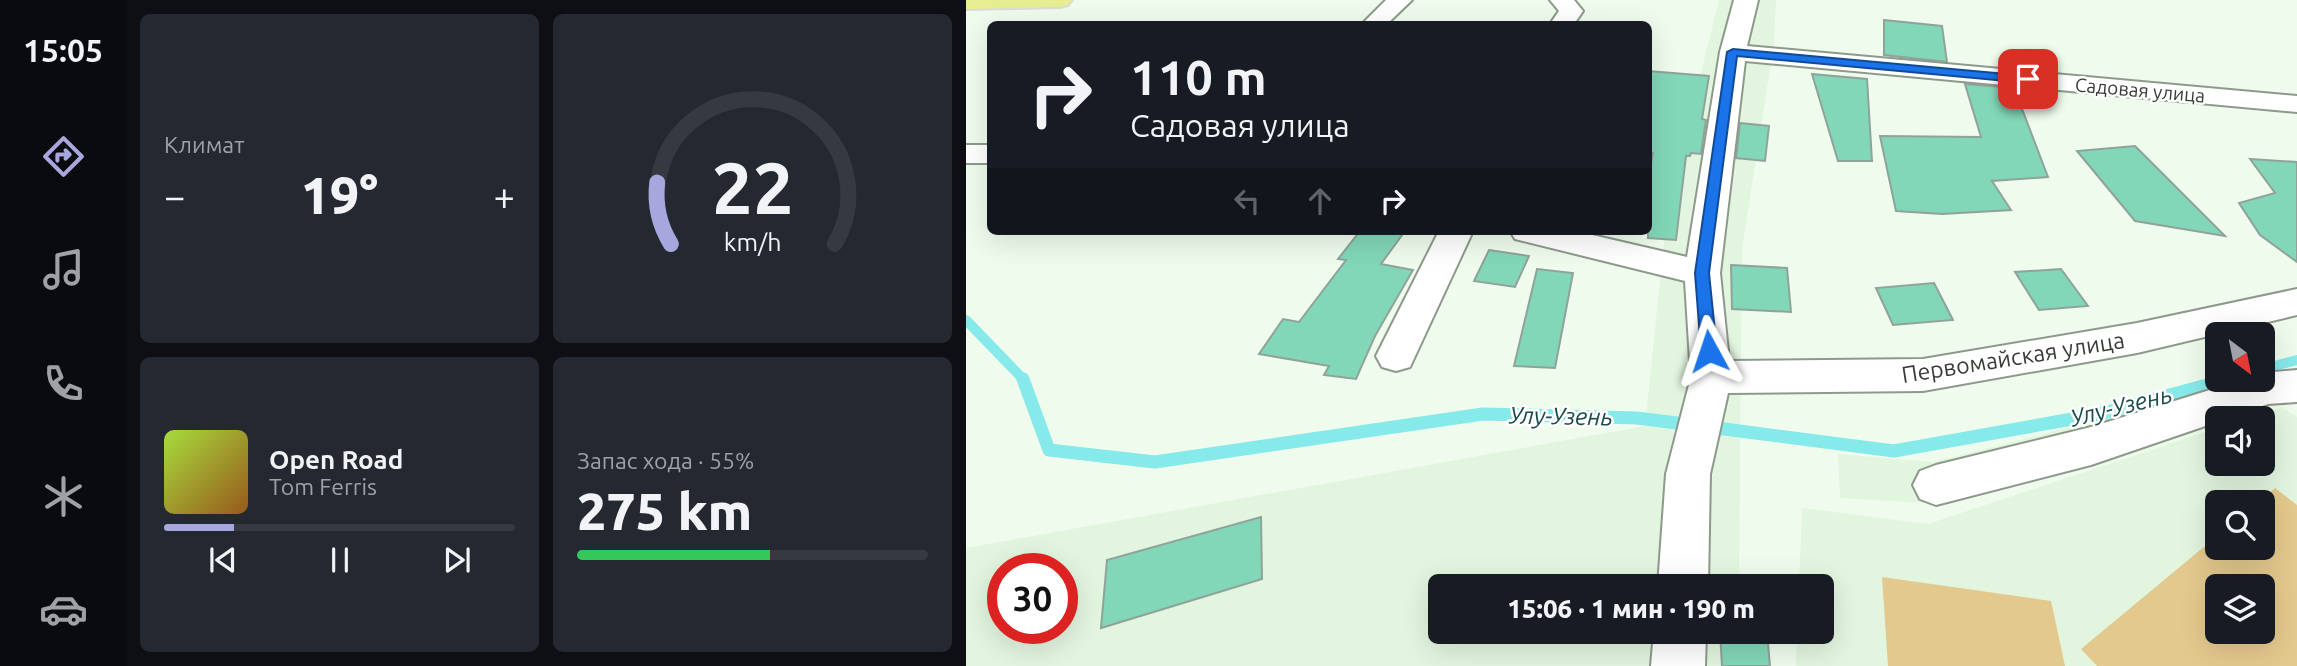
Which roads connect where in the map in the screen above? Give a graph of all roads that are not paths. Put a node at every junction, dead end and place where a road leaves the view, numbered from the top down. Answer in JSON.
{"nodes":[{"id":1,"x":1060,"y":0,"type":"edge"},
{"id":2,"x":1400,"y":0,"type":"edge"},
{"id":3,"x":1562,"y":0,"type":"edge"},
{"id":4,"x":1746,"y":0,"type":"edge"},
{"id":5,"x":966,"y":2,"type":"edge"},
{"id":6,"x":1377,"y":21,"type":"edge"},
{"id":7,"x":1564,"y":21,"type":"edge"},
{"id":8,"x":1733,"y":52,"type":"junction"},
{"id":9,"x":2297,"y":104,"type":"edge"},
{"id":10,"x":966,"y":154,"type":"edge"},
{"id":11,"x":987,"y":154,"type":"edge"},
{"id":12,"x":1454,"y":235,"type":"edge"},
{"id":13,"x":1544,"y":235,"type":"edge"},
{"id":14,"x":1702,"y":273,"type":"junction"},
{"id":15,"x":2285,"y":304,"type":"edge"},
{"id":16,"x":1396,"y":356,"type":"dead end"},
{"id":17,"x":1711,"y":377,"type":"junction"},
{"id":18,"x":2297,"y":386,"type":"edge"},
{"id":19,"x":1936,"y":485,"type":"dead end"},
{"id":20,"x":1684,"y":574,"type":"edge"},
{"id":21,"x":1679,"y":644,"type":"edge"},
{"id":22,"x":1678,"y":666,"type":"edge"}],
"edges":[{"from":1,"to":5,"type":"main road"},
{"from":2,"to":6,"type":"street"},
{"from":3,"to":7,"type":"street"},
{"from":4,"to":8,"type":"street"},
{"from":8,"to":9,"type":"street","name":"Садовая улица"},
{"from":8,"to":14,"type":"street"},
{"from":10,"to":11,"type":"street"},
{"from":12,"to":16,"type":"street"},
{"from":13,"to":14,"type":"street"},
{"from":14,"to":17,"type":"street"},
{"from":15,"to":17,"type":"street","name":"Первомайская улица"},
{"from":17,"to":20,"type":"street"},
{"from":18,"to":19,"type":"street"},
{"from":21,"to":22,"type":"street"}]}
